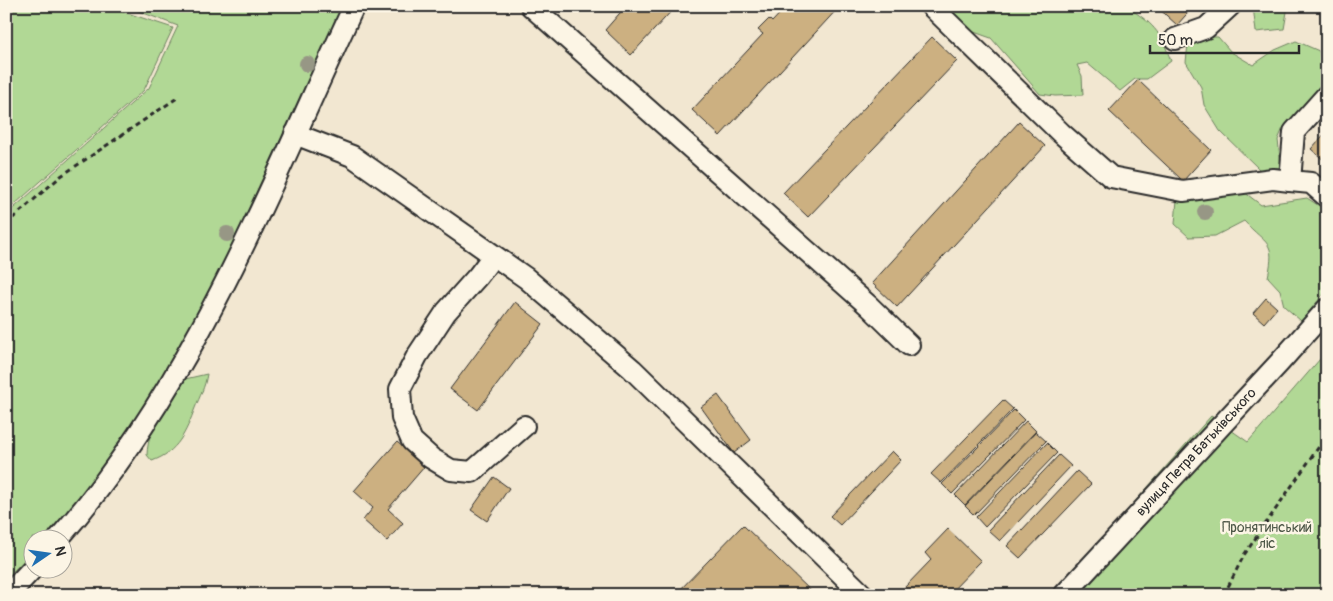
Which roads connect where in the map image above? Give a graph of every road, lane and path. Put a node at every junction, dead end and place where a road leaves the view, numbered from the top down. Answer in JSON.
{"nodes":[{"id":1,"x":354,"y":6,"type":"edge"},
{"id":2,"x":531,"y":6,"type":"edge"},
{"id":3,"x":931,"y":6,"type":"edge"},
{"id":4,"x":1230,"y":6,"type":"edge"},
{"id":5,"x":548,"y":14,"type":"edge"},
{"id":6,"x":1175,"y":39,"type":"dead end"},
{"id":7,"x":1327,"y":95,"type":"edge"},
{"id":8,"x":176,"y":98,"type":"dead end"},
{"id":9,"x":294,"y":134,"type":"junction"},
{"id":10,"x":1290,"y":181,"type":"junction"},
{"id":11,"x":1327,"y":197,"type":"edge"},
{"id":12,"x":6,"y":224,"type":"edge"},
{"id":13,"x":492,"y":256,"type":"junction"},
{"id":14,"x":1327,"y":309,"type":"edge"},
{"id":15,"x":909,"y":345,"type":"dead end"},
{"id":16,"x":524,"y":426,"type":"dead end"},
{"id":17,"x":1327,"y":435,"type":"edge"},
{"id":18,"x":68,"y":528,"type":"edge"},
{"id":19,"x":24,"y":578,"type":"edge"},
{"id":20,"x":1327,"y":594,"type":"edge"},
{"id":21,"x":8,"y":595,"type":"edge"},
{"id":22,"x":863,"y":595,"type":"edge"},
{"id":23,"x":1064,"y":595,"type":"edge"},
{"id":24,"x":1224,"y":595,"type":"edge"},
{"id":25,"x":1321,"y":595,"type":"edge"}],
"edges":[{"from":1,"to":9,"type":"street"},
{"from":2,"to":5,"type":"street"},
{"from":3,"to":10,"type":"street"},
{"from":4,"to":6,"type":"street"},
{"from":5,"to":15,"type":"street"},
{"from":7,"to":10,"type":"street"},
{"from":8,"to":12,"type":"path"},
{"from":9,"to":13,"type":"street"},
{"from":9,"to":18,"type":"street"},
{"from":10,"to":11,"type":"street"},
{"from":13,"to":16,"type":"street"},
{"from":13,"to":22,"type":"street"},
{"from":14,"to":23,"type":"street","name":"вулиця Петра Батьківського"},
{"from":17,"to":24,"type":"path"},
{"from":19,"to":21,"type":"street"},
{"from":20,"to":25,"type":"path"}]}
